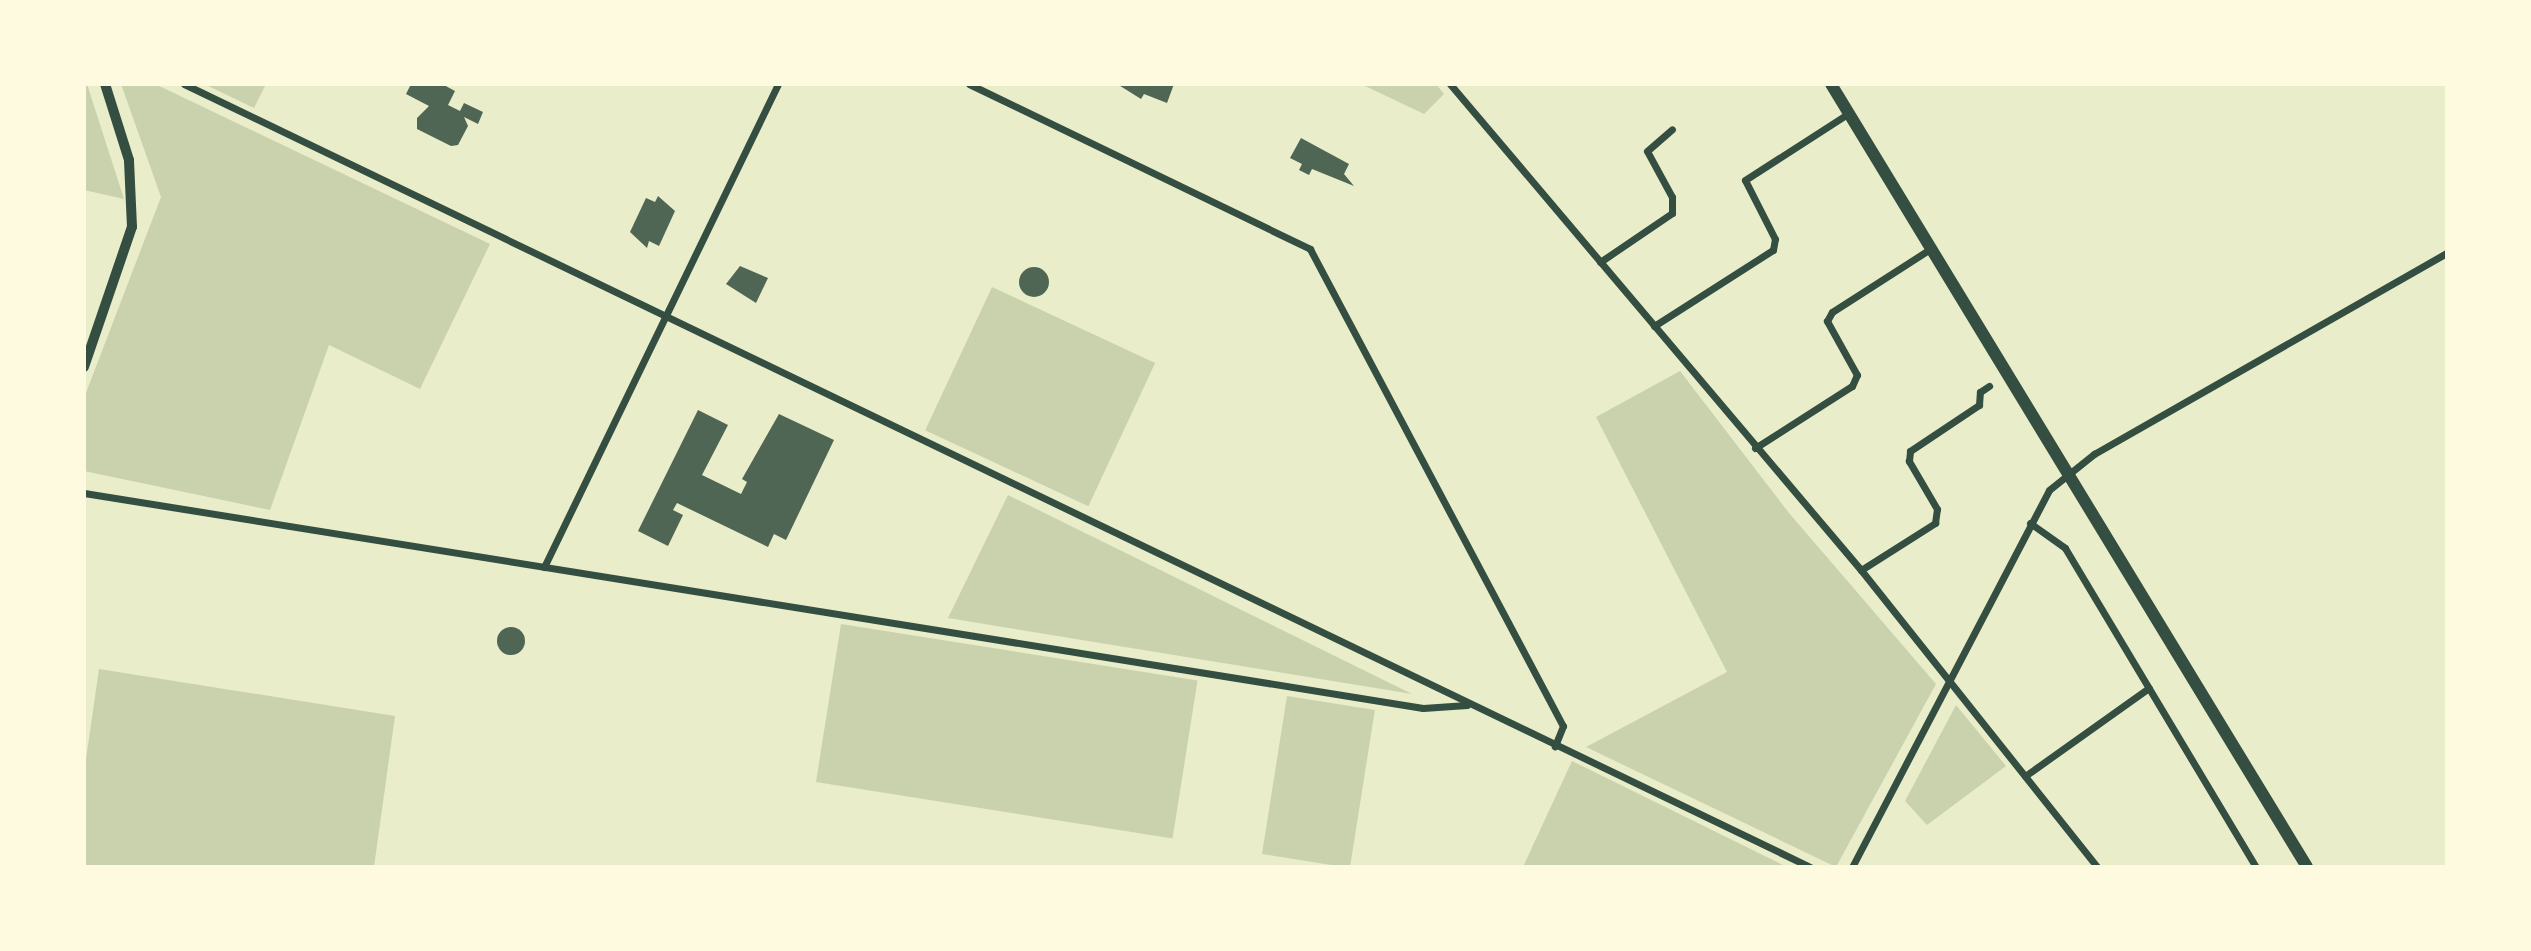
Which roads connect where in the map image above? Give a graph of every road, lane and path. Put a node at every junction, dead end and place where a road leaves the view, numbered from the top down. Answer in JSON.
{"nodes":[{"id":1,"x":105,"y":84,"type":"edge"},
{"id":2,"x":184,"y":84,"type":"edge"},
{"id":3,"x":778,"y":84,"type":"edge"},
{"id":4,"x":969,"y":84,"type":"edge"},
{"id":5,"x":1450,"y":84,"type":"edge"},
{"id":6,"x":1831,"y":84,"type":"edge"},
{"id":7,"x":1849,"y":113,"type":"junction"},
{"id":8,"x":1672,"y":129,"type":"dead end"},
{"id":9,"x":1930,"y":249,"type":"junction"},
{"id":10,"x":2447,"y":253,"type":"edge"},
{"id":11,"x":1600,"y":262,"type":"junction"},
{"id":12,"x":666,"y":318,"type":"junction"},
{"id":13,"x":1654,"y":326,"type":"junction"},
{"id":14,"x":84,"y":368,"type":"edge"},
{"id":15,"x":1989,"y":386,"type":"dead end"},
{"id":16,"x":1755,"y":448,"type":"junction"},
{"id":17,"x":2068,"y":471,"type":"junction"},
{"id":18,"x":84,"y":493,"type":"edge"},
{"id":19,"x":2030,"y":523,"type":"junction"},
{"id":20,"x":544,"y":566,"type":"junction"},
{"id":21,"x":1861,"y":570,"type":"junction"},
{"id":22,"x":1950,"y":680,"type":"junction"},
{"id":23,"x":2149,"y":688,"type":"junction"},
{"id":24,"x":1467,"y":705,"type":"junction"},
{"id":25,"x":1556,"y":746,"type":"junction"},
{"id":26,"x":2025,"y":776,"type":"junction"},
{"id":27,"x":1810,"y":867,"type":"edge"},
{"id":28,"x":1852,"y":867,"type":"edge"},
{"id":29,"x":2097,"y":867,"type":"edge"},
{"id":30,"x":2256,"y":867,"type":"edge"},
{"id":31,"x":2307,"y":867,"type":"edge"}],
"edges":[{"from":1,"to":14,"type":"street"},
{"from":2,"to":12,"type":"street"},
{"from":3,"to":12,"type":"street"},
{"from":4,"to":25,"type":"street"},
{"from":5,"to":11,"type":"street"},
{"from":6,"to":7,"type":"main road"},
{"from":7,"to":9,"type":"main road"},
{"from":7,"to":13,"type":"street"},
{"from":8,"to":11,"type":"street"},
{"from":9,"to":16,"type":"street"},
{"from":9,"to":17,"type":"main road"},
{"from":10,"to":17,"type":"street"},
{"from":11,"to":13,"type":"street"},
{"from":12,"to":20,"type":"street"},
{"from":12,"to":24,"type":"street"},
{"from":13,"to":16,"type":"street"},
{"from":15,"to":21,"type":"street"},
{"from":16,"to":21,"type":"street"},
{"from":17,"to":19,"type":"street"},
{"from":17,"to":31,"type":"main road"},
{"from":18,"to":20,"type":"street"},
{"from":19,"to":22,"type":"street"},
{"from":19,"to":23,"type":"street"},
{"from":20,"to":24,"type":"street"},
{"from":21,"to":22,"type":"street"},
{"from":22,"to":26,"type":"street"},
{"from":22,"to":28,"type":"street"},
{"from":23,"to":26,"type":"street"},
{"from":23,"to":30,"type":"street"},
{"from":24,"to":25,"type":"street"},
{"from":25,"to":27,"type":"street"},
{"from":26,"to":29,"type":"street"}]}
